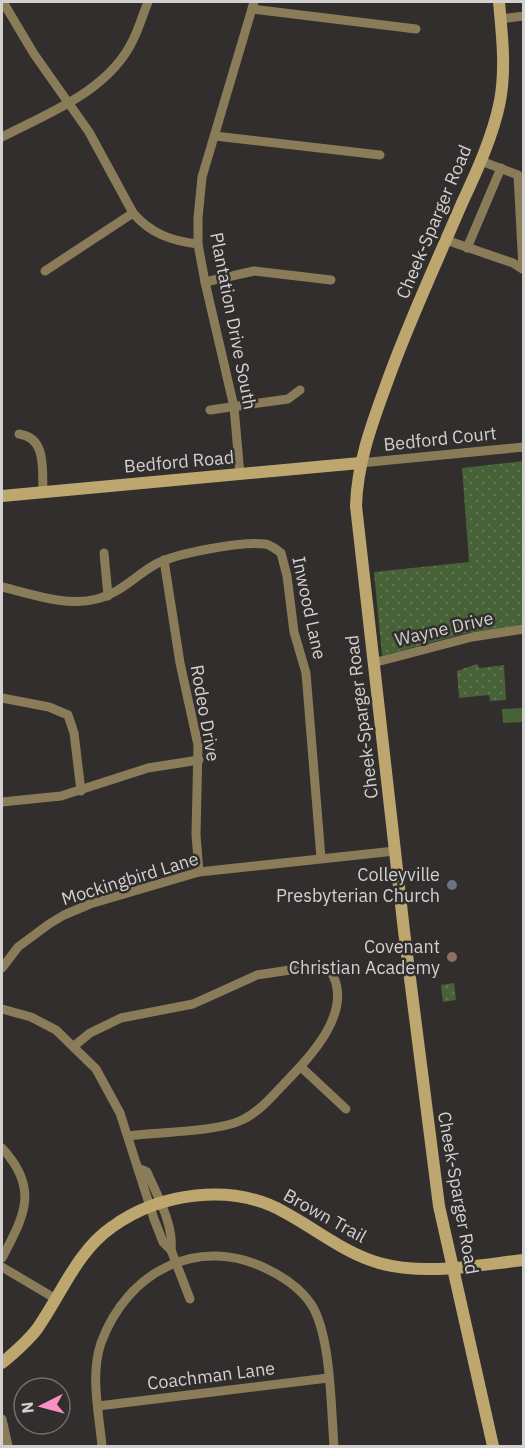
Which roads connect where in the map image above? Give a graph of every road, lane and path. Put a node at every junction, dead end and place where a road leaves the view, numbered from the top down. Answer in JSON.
{"nodes":[{"id":1,"x":3,"y":2,"type":"edge"},
{"id":2,"x":148,"y":2,"type":"edge"},
{"id":3,"x":499,"y":2,"type":"edge"},
{"id":4,"x":253,"y":5,"type":"edge"},
{"id":5,"x":524,"y":16,"type":"edge"},
{"id":6,"x":500,"y":19,"type":"junction"},
{"id":7,"x":416,"y":29,"type":"dead end"},
{"id":8,"x":68,"y":103,"type":"junction"},
{"id":9,"x":216,"y":136,"type":"junction"},
{"id":10,"x":2,"y":137,"type":"edge"},
{"id":11,"x":380,"y":155,"type":"dead end"},
{"id":12,"x":481,"y":161,"type":"junction"},
{"id":13,"x":501,"y":168,"type":"junction"},
{"id":14,"x":133,"y":213,"type":"junction"},
{"id":15,"x":446,"y":240,"type":"junction"},
{"id":16,"x":198,"y":244,"type":"junction"},
{"id":17,"x":467,"y":248,"type":"junction"},
{"id":18,"x":523,"y":270,"type":"edge"},
{"id":19,"x":45,"y":271,"type":"dead end"},
{"id":20,"x":331,"y":280,"type":"dead end"},
{"id":21,"x":205,"y":282,"type":"junction"},
{"id":22,"x":300,"y":390,"type":"dead end"},
{"id":23,"x":234,"y":407,"type":"junction"},
{"id":24,"x":210,"y":410,"type":"dead end"},
{"id":25,"x":19,"y":434,"type":"dead end"},
{"id":26,"x":524,"y":447,"type":"edge"},
{"id":27,"x":360,"y":463,"type":"junction"},
{"id":28,"x":240,"y":475,"type":"junction"},
{"id":29,"x":43,"y":492,"type":"junction"},
{"id":30,"x":2,"y":496,"type":"edge"},
{"id":31,"x":104,"y":553,"type":"dead end"},
{"id":32,"x":164,"y":560,"type":"junction"},
{"id":33,"x":2,"y":587,"type":"edge"},
{"id":34,"x":108,"y":596,"type":"junction"},
{"id":35,"x":524,"y":629,"type":"edge"},
{"id":36,"x":374,"y":663,"type":"junction"},
{"id":37,"x":2,"y":698,"type":"edge"},
{"id":38,"x":199,"y":760,"type":"junction"},
{"id":39,"x":81,"y":791,"type":"junction"},
{"id":40,"x":2,"y":802,"type":"edge"},
{"id":41,"x":395,"y":850,"type":"junction"},
{"id":42,"x":321,"y":858,"type":"junction"},
{"id":43,"x":199,"y":872,"type":"junction"},
{"id":44,"x":2,"y":968,"type":"edge"},
{"id":45,"x":2,"y":1009,"type":"edge"},
{"id":46,"x":75,"y":1046,"type":"junction"},
{"id":47,"x":301,"y":1067,"type":"junction"},
{"id":48,"x":346,"y":1109,"type":"dead end"},
{"id":49,"x":129,"y":1136,"type":"junction"},
{"id":50,"x":2,"y":1148,"type":"edge"},
{"id":51,"x":154,"y":1204,"type":"junction"},
{"id":52,"x":2,"y":1258,"type":"edge"},
{"id":53,"x":524,"y":1260,"type":"edge"},
{"id":54,"x":175,"y":1262,"type":"junction"},
{"id":55,"x":2,"y":1267,"type":"edge"},
{"id":56,"x":451,"y":1267,"type":"junction"},
{"id":57,"x":56,"y":1299,"type":"junction"},
{"id":58,"x":190,"y":1299,"type":"dead end"},
{"id":59,"x":2,"y":1364,"type":"edge"},
{"id":60,"x":328,"y":1378,"type":"junction"},
{"id":61,"x":98,"y":1406,"type":"junction"},
{"id":62,"x":2,"y":1419,"type":"edge"},
{"id":63,"x":8,"y":1446,"type":"edge"},
{"id":64,"x":102,"y":1446,"type":"edge"},
{"id":65,"x":334,"y":1446,"type":"edge"},
{"id":66,"x":493,"y":1446,"type":"edge"}],
"edges":[{"from":1,"to":8,"type":"street"},
{"from":2,"to":8,"type":"street"},
{"from":3,"to":6,"type":"main road","name":"Cheek-Sparger Road"},
{"from":4,"to":7,"type":"street"},
{"from":4,"to":9,"type":"street","name":"Plantation Drive South"},
{"from":5,"to":6,"type":"street"},
{"from":6,"to":12,"type":"main road","name":"Cheek-Sparger Road"},
{"from":8,"to":10,"type":"street"},
{"from":8,"to":14,"type":"street"},
{"from":9,"to":11,"type":"street"},
{"from":9,"to":16,"type":"street","name":"Plantation Drive South"},
{"from":12,"to":13,"type":"street"},
{"from":12,"to":15,"type":"main road","name":"Cheek-Sparger Road"},
{"from":13,"to":17,"type":"street"},
{"from":13,"to":18,"type":"street"},
{"from":14,"to":16,"type":"street"},
{"from":14,"to":19,"type":"street"},
{"from":15,"to":17,"type":"street"},
{"from":15,"to":27,"type":"main road","name":"Cheek-Sparger Road"},
{"from":16,"to":21,"type":"street","name":"Plantation Drive South"},
{"from":17,"to":18,"type":"street"},
{"from":20,"to":21,"type":"street"},
{"from":21,"to":23,"type":"street","name":"Plantation Drive South"},
{"from":22,"to":23,"type":"street"},
{"from":23,"to":24,"type":"street"},
{"from":23,"to":28,"type":"street","name":"Plantation Drive South"},
{"from":25,"to":29,"type":"street"},
{"from":26,"to":27,"type":"street","name":"Bedford Court"},
{"from":27,"to":28,"type":"main road","name":"Bedford Road"},
{"from":27,"to":36,"type":"main road","name":"Cheek-Sparger Road"},
{"from":28,"to":29,"type":"main road","name":"Bedford Road"},
{"from":29,"to":30,"type":"main road","name":"Bedford Road"},
{"from":31,"to":34,"type":"street"},
{"from":32,"to":34,"type":"street","name":"Inwood Lane"},
{"from":32,"to":38,"type":"street","name":"Rodeo Drive"},
{"from":32,"to":42,"type":"street","name":"Inwood Lane"},
{"from":33,"to":34,"type":"street","name":"Inwood Lane"},
{"from":35,"to":36,"type":"street","name":"Wayne Drive"},
{"from":36,"to":41,"type":"main road","name":"Cheek-Sparger Road"},
{"from":37,"to":39,"type":"street"},
{"from":38,"to":39,"type":"street"},
{"from":38,"to":43,"type":"street","name":"Rodeo Drive"},
{"from":39,"to":40,"type":"street"},
{"from":41,"to":42,"type":"street","name":"Mockingbird Lane"},
{"from":41,"to":56,"type":"main road","name":"Cheek-Sparger Road"},
{"from":42,"to":43,"type":"street","name":"Mockingbird Lane"},
{"from":43,"to":44,"type":"street","name":"Mockingbird Lane"},
{"from":45,"to":46,"type":"street"},
{"from":46,"to":47,"type":"street"},
{"from":46,"to":49,"type":"street"},
{"from":47,"to":48,"type":"street"},
{"from":47,"to":49,"type":"street"},
{"from":49,"to":51,"type":"street"},
{"from":50,"to":52,"type":"street"},
{"from":51,"to":54,"type":"street"},
{"from":51,"to":56,"type":"main road","name":"Brown Trail"},
{"from":51,"to":57,"type":"main road","name":"Brown Trail"},
{"from":53,"to":56,"type":"main road","name":"Brown Trail"},
{"from":54,"to":58,"type":"street"},
{"from":54,"to":60,"type":"street"},
{"from":54,"to":61,"type":"street"},
{"from":55,"to":57,"type":"street"},
{"from":56,"to":66,"type":"main road","name":"Cheek-Sparger Road"},
{"from":57,"to":59,"type":"main road","name":"Brown Trail"},
{"from":60,"to":61,"type":"street","name":"Coachman Lane"},
{"from":60,"to":65,"type":"street"},
{"from":61,"to":64,"type":"street"},
{"from":62,"to":63,"type":"street"}]}
